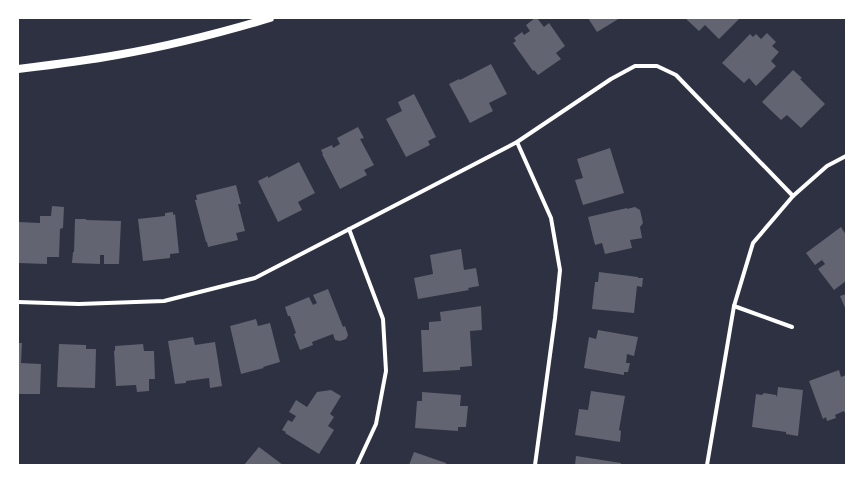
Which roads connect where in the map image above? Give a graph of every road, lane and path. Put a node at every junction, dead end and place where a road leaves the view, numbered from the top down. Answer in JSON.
{"nodes":[{"id":1,"x":270,"y":18,"type":"edge"},
{"id":2,"x":18,"y":69,"type":"edge"},
{"id":3,"x":516,"y":142,"type":"junction"},
{"id":4,"x":846,"y":156,"type":"edge"},
{"id":5,"x":793,"y":196,"type":"junction"},
{"id":6,"x":349,"y":228,"type":"junction"},
{"id":7,"x":18,"y":302,"type":"edge"},
{"id":8,"x":734,"y":306,"type":"junction"},
{"id":9,"x":792,"y":327,"type":"dead end"},
{"id":10,"x":357,"y":465,"type":"edge"},
{"id":11,"x":535,"y":465,"type":"edge"},
{"id":12,"x":707,"y":465,"type":"edge"}],
"edges":[{"from":1,"to":2,"type":"main road"},
{"from":3,"to":5,"type":"street"},
{"from":3,"to":6,"type":"street"},
{"from":3,"to":11,"type":"street"},
{"from":4,"to":5,"type":"street"},
{"from":5,"to":8,"type":"street"},
{"from":6,"to":7,"type":"street"},
{"from":6,"to":10,"type":"street"},
{"from":8,"to":9,"type":"street"},
{"from":8,"to":12,"type":"street"}]}
